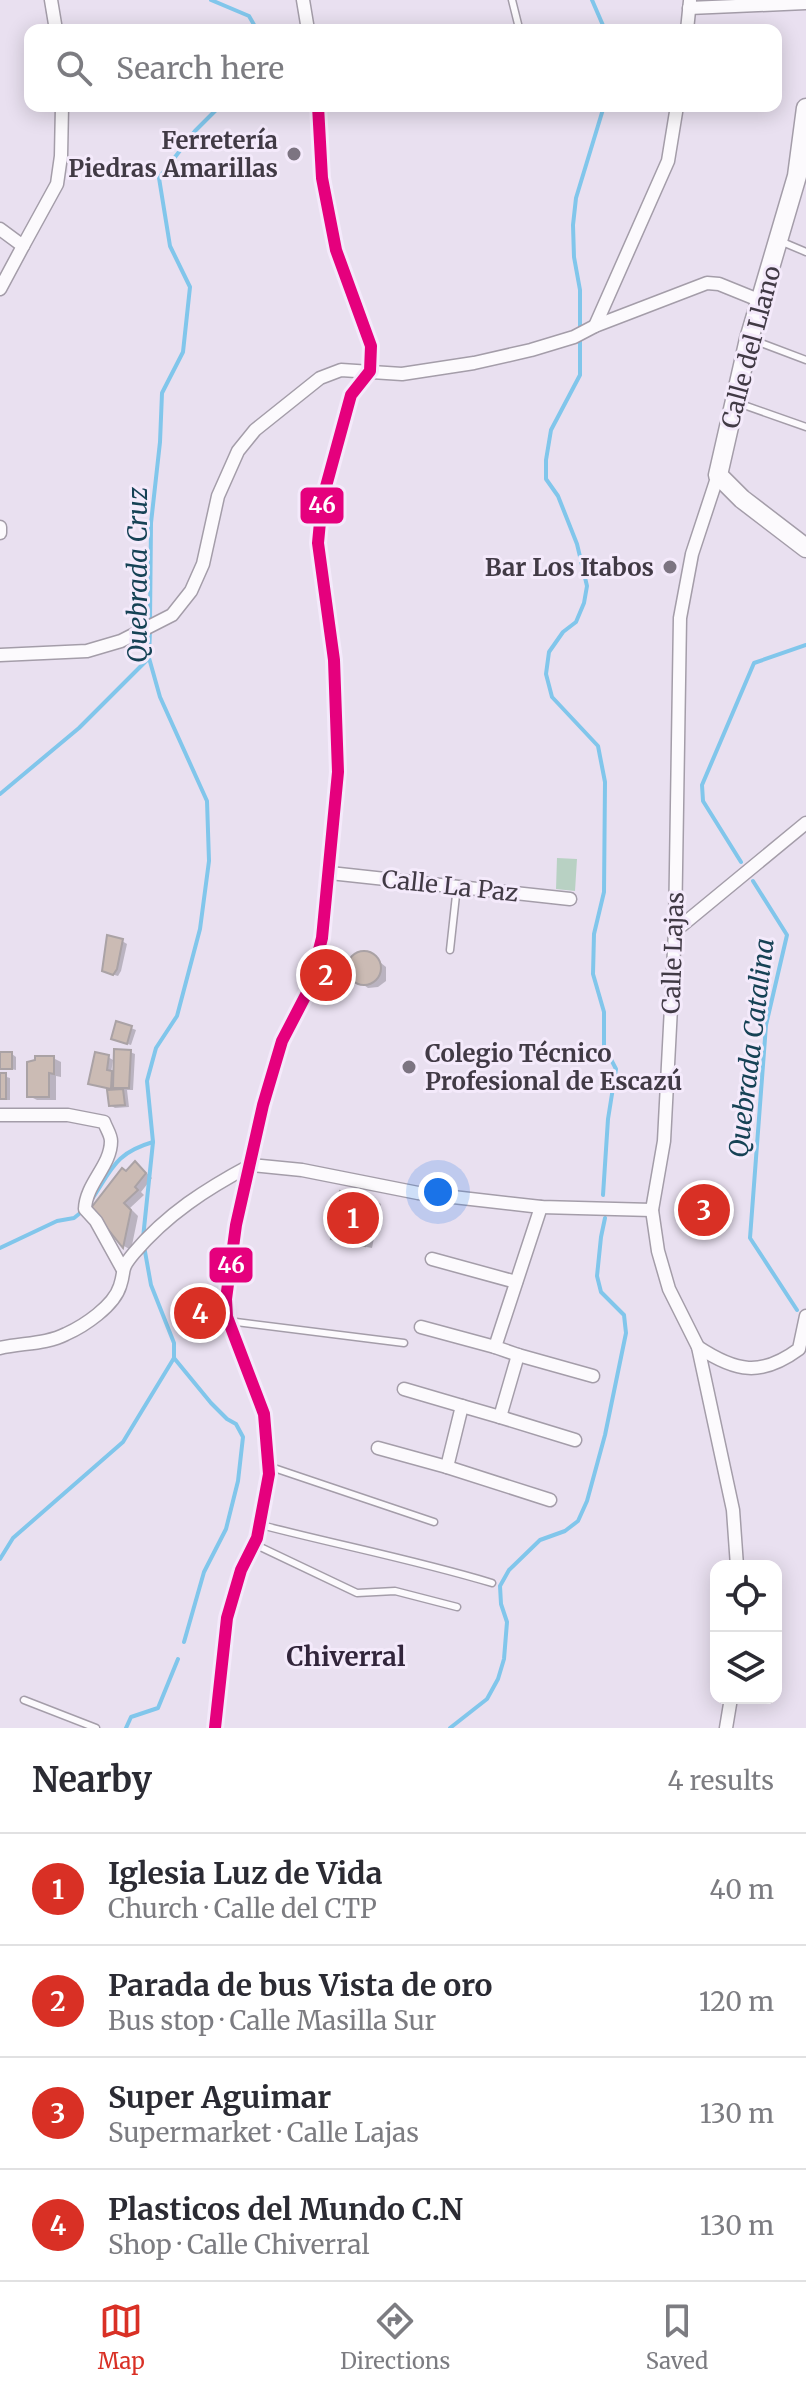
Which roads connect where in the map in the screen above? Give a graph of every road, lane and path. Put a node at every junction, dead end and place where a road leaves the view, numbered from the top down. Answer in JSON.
{"nodes":[{"id":1,"x":51,"y":0,"type":"edge"},
{"id":2,"x":303,"y":0,"type":"edge"},
{"id":3,"x":512,"y":0,"type":"edge"},
{"id":4,"x":806,"y":3,"type":"edge"},
{"id":5,"x":690,"y":4,"type":"edge"},
{"id":6,"x":55,"y":24,"type":"edge"},
{"id":7,"x":307,"y":24,"type":"edge"},
{"id":8,"x":518,"y":24,"type":"edge"},
{"id":9,"x":688,"y":24,"type":"edge"},
{"id":10,"x":806,"y":108,"type":"edge"},
{"id":11,"x":62,"y":112,"type":"edge"},
{"id":12,"x":318,"y":112,"type":"edge"},
{"id":13,"x":676,"y":112,"type":"edge"},
{"id":14,"x":799,"y":196,"type":"edge"},
{"id":15,"x":0,"y":229,"type":"edge"},
{"id":16,"x":780,"y":241,"type":"junction"},
{"id":17,"x":23,"y":246,"type":"junction"},
{"id":18,"x":806,"y":252,"type":"edge"},
{"id":19,"x":0,"y":289,"type":"edge"},
{"id":20,"x":761,"y":301,"type":"junction"},
{"id":21,"x":595,"y":326,"type":"junction"},
{"id":22,"x":749,"y":339,"type":"junction"},
{"id":23,"x":806,"y":360,"type":"edge"},
{"id":24,"x":370,"y":371,"type":"junction"},
{"id":25,"x":735,"y":402,"type":"junction"},
{"id":26,"x":806,"y":427,"type":"edge"},
{"id":27,"x":718,"y":475,"type":"junction"},
{"id":28,"x":806,"y":548,"type":"edge"},
{"id":29,"x":0,"y":655,"type":"edge"},
{"id":30,"x":806,"y":823,"type":"edge"},
{"id":31,"x":330,"y":873,"type":"junction"},
{"id":32,"x":457,"y":886,"type":"junction"},
{"id":33,"x":570,"y":899,"type":"dead end"},
{"id":34,"x":675,"y":931,"type":"junction"},
{"id":35,"x":450,"y":950,"type":"dead end"},
{"id":36,"x":0,"y":1115,"type":"edge"},
{"id":37,"x":251,"y":1165,"type":"junction"},
{"id":38,"x":541,"y":1207,"type":"junction"},
{"id":39,"x":652,"y":1210,"type":"junction"},
{"id":40,"x":432,"y":1259,"type":"dead end"},
{"id":41,"x":122,"y":1268,"type":"junction"},
{"id":42,"x":516,"y":1282,"type":"junction"},
{"id":43,"x":806,"y":1316,"type":"edge"},
{"id":44,"x":228,"y":1321,"type":"junction"},
{"id":45,"x":421,"y":1327,"type":"dead end"},
{"id":46,"x":404,"y":1343,"type":"dead end"},
{"id":47,"x":495,"y":1347,"type":"junction"},
{"id":48,"x":698,"y":1347,"type":"junction"},
{"id":49,"x":0,"y":1348,"type":"edge"},
{"id":50,"x":518,"y":1355,"type":"junction"},
{"id":51,"x":593,"y":1376,"type":"dead end"},
{"id":52,"x":404,"y":1389,"type":"dead end"},
{"id":53,"x":462,"y":1406,"type":"junction"},
{"id":54,"x":500,"y":1417,"type":"junction"},
{"id":55,"x":575,"y":1440,"type":"dead end"},
{"id":56,"x":378,"y":1448,"type":"dead end"},
{"id":57,"x":269,"y":1465,"type":"junction"},
{"id":58,"x":447,"y":1467,"type":"junction"},
{"id":59,"x":550,"y":1500,"type":"dead end"},
{"id":60,"x":434,"y":1522,"type":"dead end"},
{"id":61,"x":261,"y":1525,"type":"junction"},
{"id":62,"x":254,"y":1544,"type":"junction"},
{"id":63,"x":737,"y":1560,"type":"edge"},
{"id":64,"x":492,"y":1583,"type":"dead end"},
{"id":65,"x":457,"y":1607,"type":"dead end"},
{"id":66,"x":24,"y":1700,"type":"dead end"},
{"id":67,"x":730,"y":1704,"type":"edge"},
{"id":68,"x":96,"y":1728,"type":"edge"},
{"id":69,"x":215,"y":1728,"type":"edge"},
{"id":70,"x":726,"y":1728,"type":"edge"}],
"edges":[{"from":1,"to":6,"type":"street"},
{"from":2,"to":7,"type":"street"},
{"from":3,"to":8,"type":"lane"},
{"from":4,"to":5,"type":"street"},
{"from":5,"to":9,"type":"street"},
{"from":10,"to":14,"type":"main road","name":"Calle del Llano"},
{"from":11,"to":17,"type":"street"},
{"from":12,"to":24,"type":"street"},
{"from":13,"to":21,"type":"street"},
{"from":14,"to":16,"type":"main road","name":"Calle del Llano"},
{"from":15,"to":17,"type":"street"},
{"from":16,"to":18,"type":"lane"},
{"from":16,"to":20,"type":"main road","name":"Calle del Llano"},
{"from":17,"to":19,"type":"street"},
{"from":20,"to":21,"type":"street"},
{"from":20,"to":22,"type":"main road","name":"Calle del Llano"},
{"from":21,"to":24,"type":"street"},
{"from":22,"to":23,"type":"lane"},
{"from":22,"to":25,"type":"main road","name":"Calle del Llano"},
{"from":24,"to":29,"type":"street"},
{"from":24,"to":31,"type":"street"},
{"from":25,"to":26,"type":"lane"},
{"from":25,"to":27,"type":"main road","name":"Calle del Llano"},
{"from":27,"to":28,"type":"main road"},
{"from":27,"to":34,"type":"street","name":"Calle Lajas"},
{"from":30,"to":34,"type":"street"},
{"from":31,"to":32,"type":"street","name":"Calle La Paz"},
{"from":31,"to":37,"type":"street"},
{"from":32,"to":33,"type":"street","name":"Calle La Paz"},
{"from":32,"to":35,"type":"lane"},
{"from":34,"to":39,"type":"street","name":"Calle Lajas"},
{"from":36,"to":41,"type":"street"},
{"from":37,"to":38,"type":"street"},
{"from":37,"to":41,"type":"street"},
{"from":37,"to":44,"type":"street"},
{"from":38,"to":39,"type":"street"},
{"from":38,"to":42,"type":"street"},
{"from":39,"to":48,"type":"street","name":"Calle Lajas"},
{"from":40,"to":42,"type":"street"},
{"from":41,"to":49,"type":"street"},
{"from":42,"to":47,"type":"street"},
{"from":43,"to":48,"type":"street"},
{"from":44,"to":46,"type":"lane"},
{"from":44,"to":57,"type":"street"},
{"from":45,"to":47,"type":"street"},
{"from":47,"to":50,"type":"street"},
{"from":48,"to":63,"type":"street","name":"Calle Lajas"},
{"from":50,"to":51,"type":"street"},
{"from":50,"to":54,"type":"street"},
{"from":52,"to":53,"type":"street"},
{"from":53,"to":54,"type":"street"},
{"from":53,"to":58,"type":"street"},
{"from":54,"to":55,"type":"street"},
{"from":56,"to":58,"type":"street"},
{"from":57,"to":60,"type":"lane"},
{"from":57,"to":61,"type":"street"},
{"from":58,"to":59,"type":"street"},
{"from":61,"to":62,"type":"street"},
{"from":61,"to":64,"type":"lane"},
{"from":62,"to":65,"type":"lane"},
{"from":62,"to":69,"type":"street"},
{"from":66,"to":68,"type":"lane"},
{"from":67,"to":70,"type":"street"}]}
